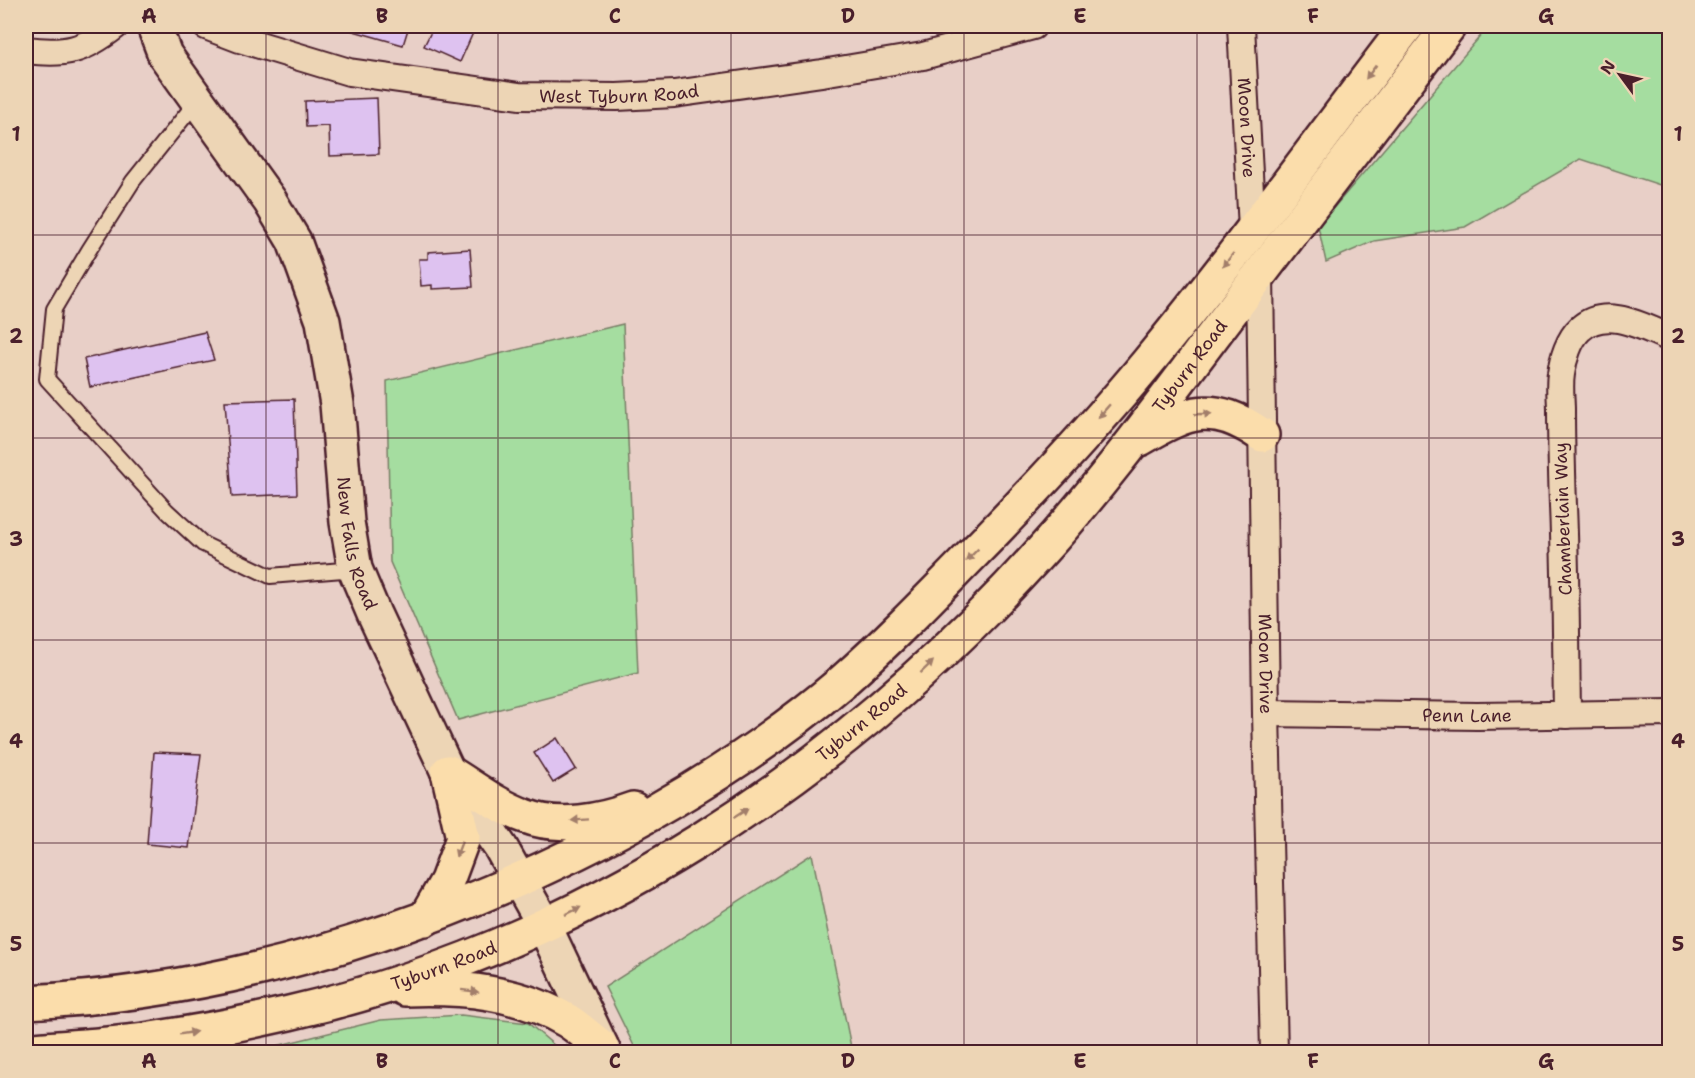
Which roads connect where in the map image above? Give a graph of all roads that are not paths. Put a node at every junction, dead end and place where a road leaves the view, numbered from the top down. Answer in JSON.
{"nodes":[{"id":1,"x":115,"y":26,"type":"edge"},
{"id":2,"x":154,"y":26,"type":"edge"},
{"id":3,"x":206,"y":26,"type":"edge"},
{"id":4,"x":1034,"y":26,"type":"edge"},
{"id":5,"x":1241,"y":26,"type":"edge"},
{"id":6,"x":1407,"y":26,"type":"edge"},
{"id":7,"x":1449,"y":26,"type":"edge"},
{"id":8,"x":26,"y":50,"type":"edge"},
{"id":9,"x":198,"y":100,"type":"junction"},
{"id":10,"x":1252,"y":230,"type":"junction"},
{"id":11,"x":1260,"y":274,"type":"junction"},
{"id":12,"x":1670,"y":338,"type":"edge"},
{"id":13,"x":1262,"y":435,"type":"junction"},
{"id":14,"x":1131,"y":444,"type":"junction"},
{"id":15,"x":355,"y":568,"type":"junction"},
{"id":16,"x":1266,"y":713,"type":"junction"},
{"id":17,"x":1670,"y":713,"type":"edge"},
{"id":18,"x":1567,"y":715,"type":"junction"},
{"id":19,"x":448,"y":772,"type":"junction"},
{"id":20,"x":696,"y":787,"type":"junction"},
{"id":21,"x":519,"y":880,"type":"junction"},
{"id":22,"x":425,"y":919,"type":"junction"},
{"id":23,"x":544,"y":925,"type":"junction"},
{"id":24,"x":370,"y":991,"type":"junction"},
{"id":25,"x":26,"y":1002,"type":"edge"},
{"id":26,"x":603,"y":1049,"type":"edge"},
{"id":27,"x":26,"y":1051,"type":"edge"},
{"id":28,"x":1274,"y":1053,"type":"edge"}],
"edges":[{"from":1,"to":8,"type":"street"},
{"from":2,"to":9,"type":"street","name":"New Falls Road"},
{"from":3,"to":4,"type":"street","name":"West Tyburn Road"},
{"from":5,"to":10,"type":"street","name":"Moon Drive"},
{"from":6,"to":10,"type":"main road","name":"Tyburn Road","one_way":true},
{"from":7,"to":11,"type":"main road","name":"Tyburn Road"},
{"from":9,"to":15,"type":"street","name":"New Falls Road"},
{"from":9,"to":15,"type":"lane"},
{"from":10,"to":20,"type":"main road","name":"Tyburn Road","one_way":true},
{"from":11,"to":13,"type":"street","name":"Moon Drive"},
{"from":11,"to":14,"type":"main road","name":"Tyburn Road"},
{"from":12,"to":18,"type":"street","name":"Chamberlain Way"},
{"from":14,"to":13,"type":"main road","one_way":true},
{"from":13,"to":16,"type":"street","name":"Moon Drive"},
{"from":23,"to":14,"type":"main road","name":"Tyburn Road","one_way":true},
{"from":15,"to":19,"type":"street","name":"New Falls Road"},
{"from":16,"to":18,"type":"street","name":"Penn Lane"},
{"from":16,"to":28,"type":"street","name":"Moon Drive"},
{"from":17,"to":18,"type":"street","name":"Penn Lane"},
{"from":20,"to":19,"type":"main road","one_way":true},
{"from":19,"to":21,"type":"street","name":"New Falls Road"},
{"from":19,"to":22,"type":"main road","one_way":true},
{"from":20,"to":21,"type":"main road","name":"Tyburn Road"},
{"from":21,"to":22,"type":"main road","name":"Tyburn Road"},
{"from":21,"to":23,"type":"street","name":"New Falls Road"},
{"from":22,"to":25,"type":"main road","name":"Tyburn Road"},
{"from":23,"to":24,"type":"main road","name":"Tyburn Road"},
{"from":23,"to":26,"type":"street","name":"New Falls Road"},
{"from":24,"to":26,"type":"main road","one_way":true},
{"from":27,"to":24,"type":"main road","name":"Tyburn Road","one_way":true}]}
